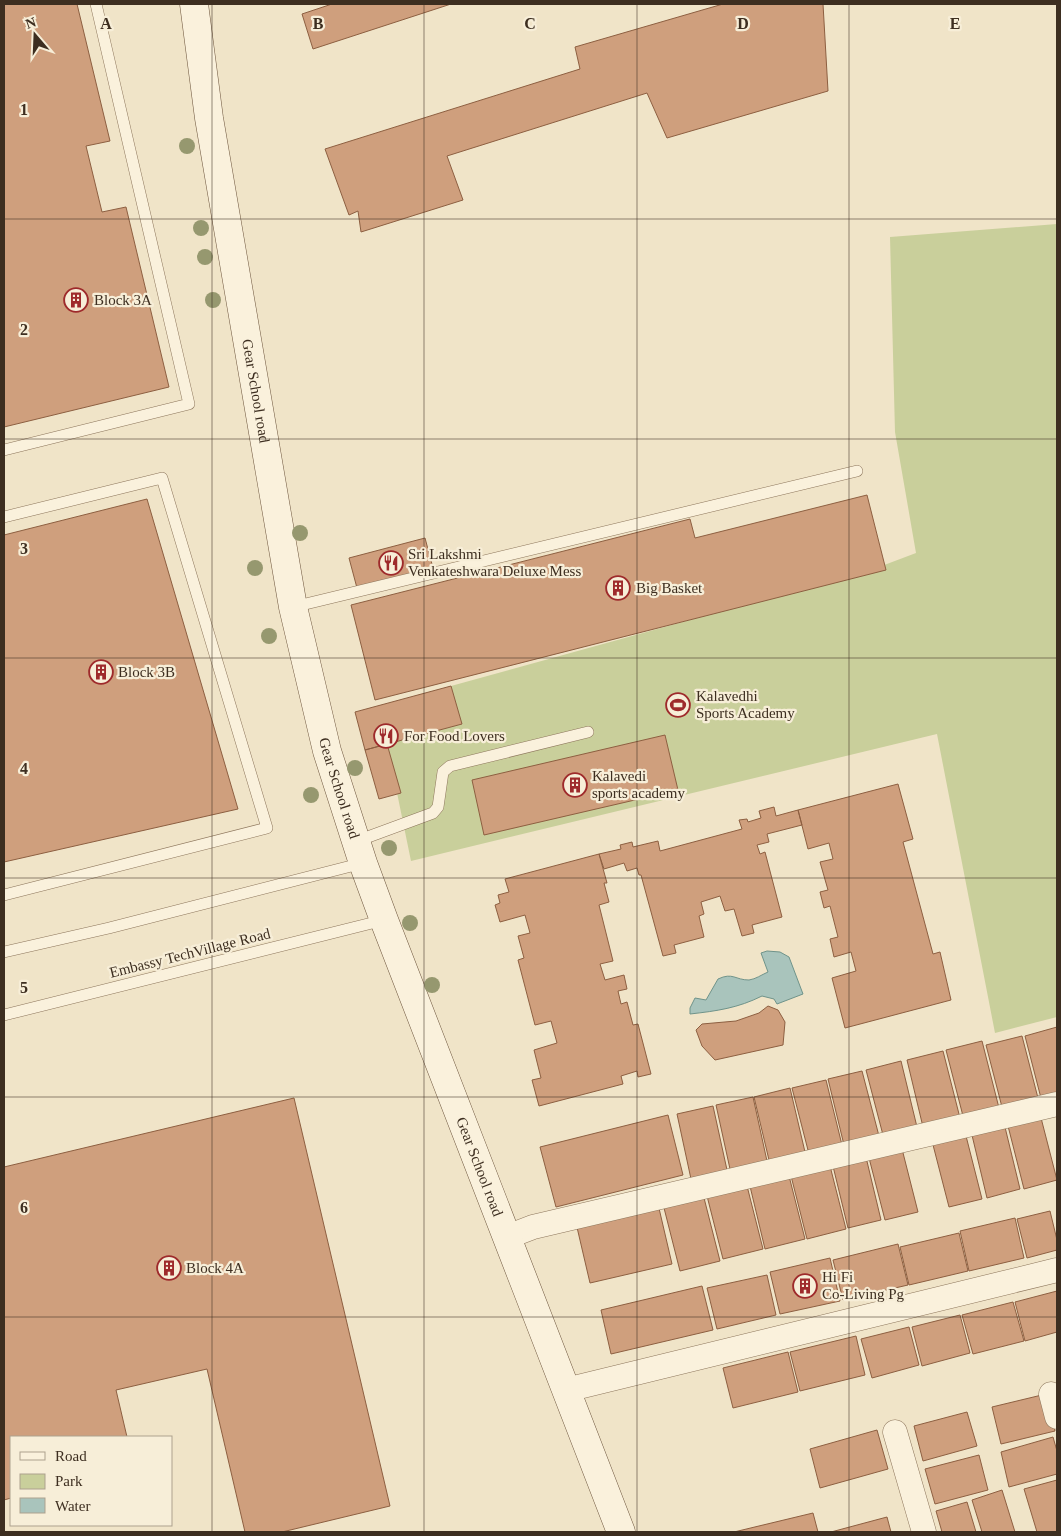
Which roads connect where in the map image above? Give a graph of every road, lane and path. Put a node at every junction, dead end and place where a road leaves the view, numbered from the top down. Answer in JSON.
{"nodes":[{"id":1,"x":96,"y":4,"type":"edge"},
{"id":2,"x":194,"y":4,"type":"edge"},
{"id":3,"x":4,"y":450,"type":"edge"},
{"id":4,"x":857,"y":471,"type":"dead end"},
{"id":5,"x":4,"y":517,"type":"edge"},
{"id":6,"x":293,"y":607,"type":"junction"},
{"id":7,"x":588,"y":732,"type":"dead end"},
{"id":8,"x":360,"y":852,"type":"junction"},
{"id":9,"x":4,"y":895,"type":"edge"},
{"id":10,"x":384,"y":920,"type":"junction"},
{"id":11,"x":4,"y":952,"type":"edge"},
{"id":12,"x":4,"y":1015,"type":"edge"},
{"id":13,"x":1057,"y":1104,"type":"edge"},
{"id":14,"x":507,"y":1237,"type":"junction"},
{"id":15,"x":1057,"y":1270,"type":"edge"},
{"id":16,"x":566,"y":1390,"type":"junction"},
{"id":17,"x":1051,"y":1394,"type":"dead end"},
{"id":18,"x":1057,"y":1417,"type":"edge"},
{"id":19,"x":895,"y":1432,"type":"dead end"},
{"id":20,"x":621,"y":1532,"type":"edge"},
{"id":21,"x":924,"y":1532,"type":"edge"}],
"edges":[{"from":1,"to":3,"type":"lane"},
{"from":2,"to":6,"type":"main road","name":"Gear School road"},
{"from":4,"to":6,"type":"lane"},
{"from":5,"to":9,"type":"lane"},
{"from":6,"to":8,"type":"main road","name":"Gear School road"},
{"from":7,"to":8,"type":"lane"},
{"from":8,"to":10,"type":"main road","name":"Gear School road"},
{"from":8,"to":11,"type":"lane"},
{"from":10,"to":12,"type":"lane","name":"Embassy TechVillage Road"},
{"from":10,"to":14,"type":"main road","name":"Gear School road"},
{"from":13,"to":14,"type":"street"},
{"from":14,"to":16,"type":"main road","name":"Gear School road"},
{"from":15,"to":16,"type":"street"},
{"from":16,"to":20,"type":"main road","name":"Gear School road"},
{"from":17,"to":18,"type":"street"},
{"from":19,"to":21,"type":"street"}]}
